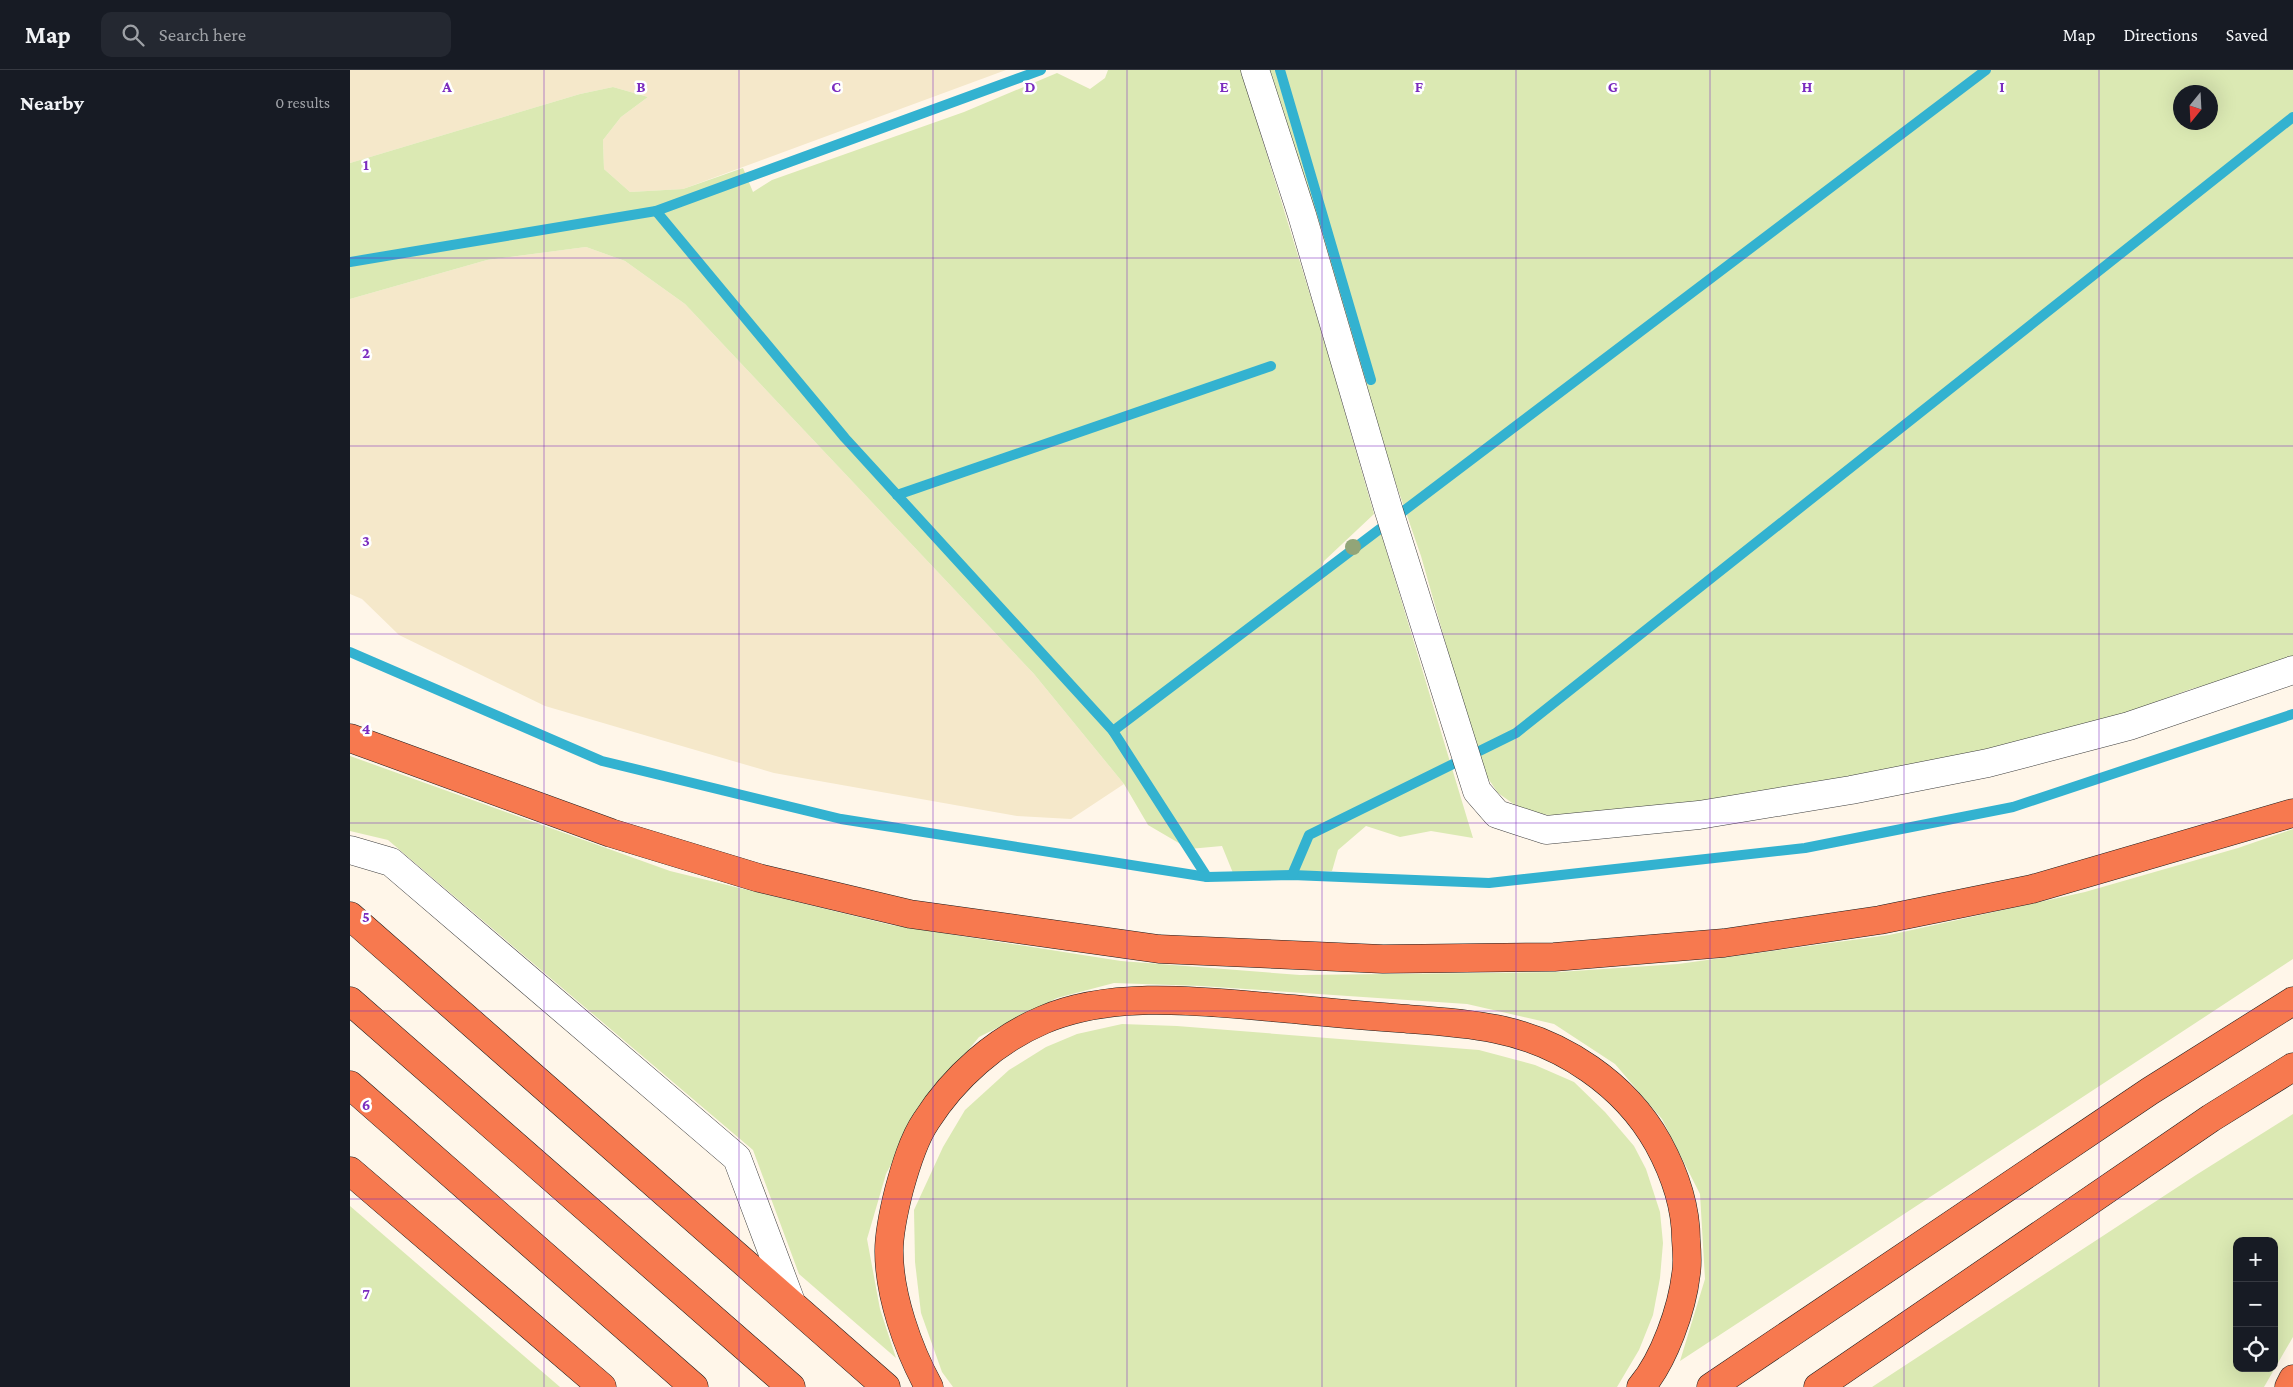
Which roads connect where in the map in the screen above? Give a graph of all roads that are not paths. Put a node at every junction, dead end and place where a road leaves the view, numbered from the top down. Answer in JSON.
{"nodes":[{"id":1,"x":1255,"y":70,"type":"edge"},
{"id":2,"x":2293,"y":670,"type":"edge"},
{"id":3,"x":350,"y":738,"type":"edge"},
{"id":4,"x":2293,"y":813,"type":"edge"},
{"id":5,"x":350,"y":850,"type":"edge"},
{"id":6,"x":350,"y":916,"type":"edge"},
{"id":7,"x":350,"y":1001,"type":"edge"},
{"id":8,"x":2293,"y":1001,"type":"edge"},
{"id":9,"x":2293,"y":1067,"type":"edge"},
{"id":10,"x":350,"y":1085,"type":"edge"},
{"id":11,"x":350,"y":1171,"type":"edge"},
{"id":12,"x":791,"y":1302,"type":"junction"},
{"id":13,"x":2293,"y":1379,"type":"edge"},
{"id":14,"x":602,"y":1387,"type":"edge"},
{"id":15,"x":694,"y":1387,"type":"edge"},
{"id":16,"x":791,"y":1387,"type":"edge"},
{"id":17,"x":886,"y":1387,"type":"edge"},
{"id":18,"x":929,"y":1387,"type":"edge"},
{"id":19,"x":1641,"y":1387,"type":"edge"},
{"id":20,"x":1711,"y":1387,"type":"edge"},
{"id":21,"x":1818,"y":1387,"type":"edge"},
{"id":22,"x":2289,"y":1387,"type":"edge"}],
"edges":[{"from":1,"to":2,"type":"lane"},
{"from":3,"to":4,"type":"highway"},
{"from":5,"to":12,"type":"lane"},
{"from":6,"to":12,"type":"highway"},
{"from":7,"to":16,"type":"highway"},
{"from":8,"to":20,"type":"highway"},
{"from":9,"to":21,"type":"highway"},
{"from":10,"to":15,"type":"highway"},
{"from":11,"to":14,"type":"highway"},
{"from":12,"to":17,"type":"highway"},
{"from":13,"to":22,"type":"highway"},
{"from":18,"to":19,"type":"highway"}]}
